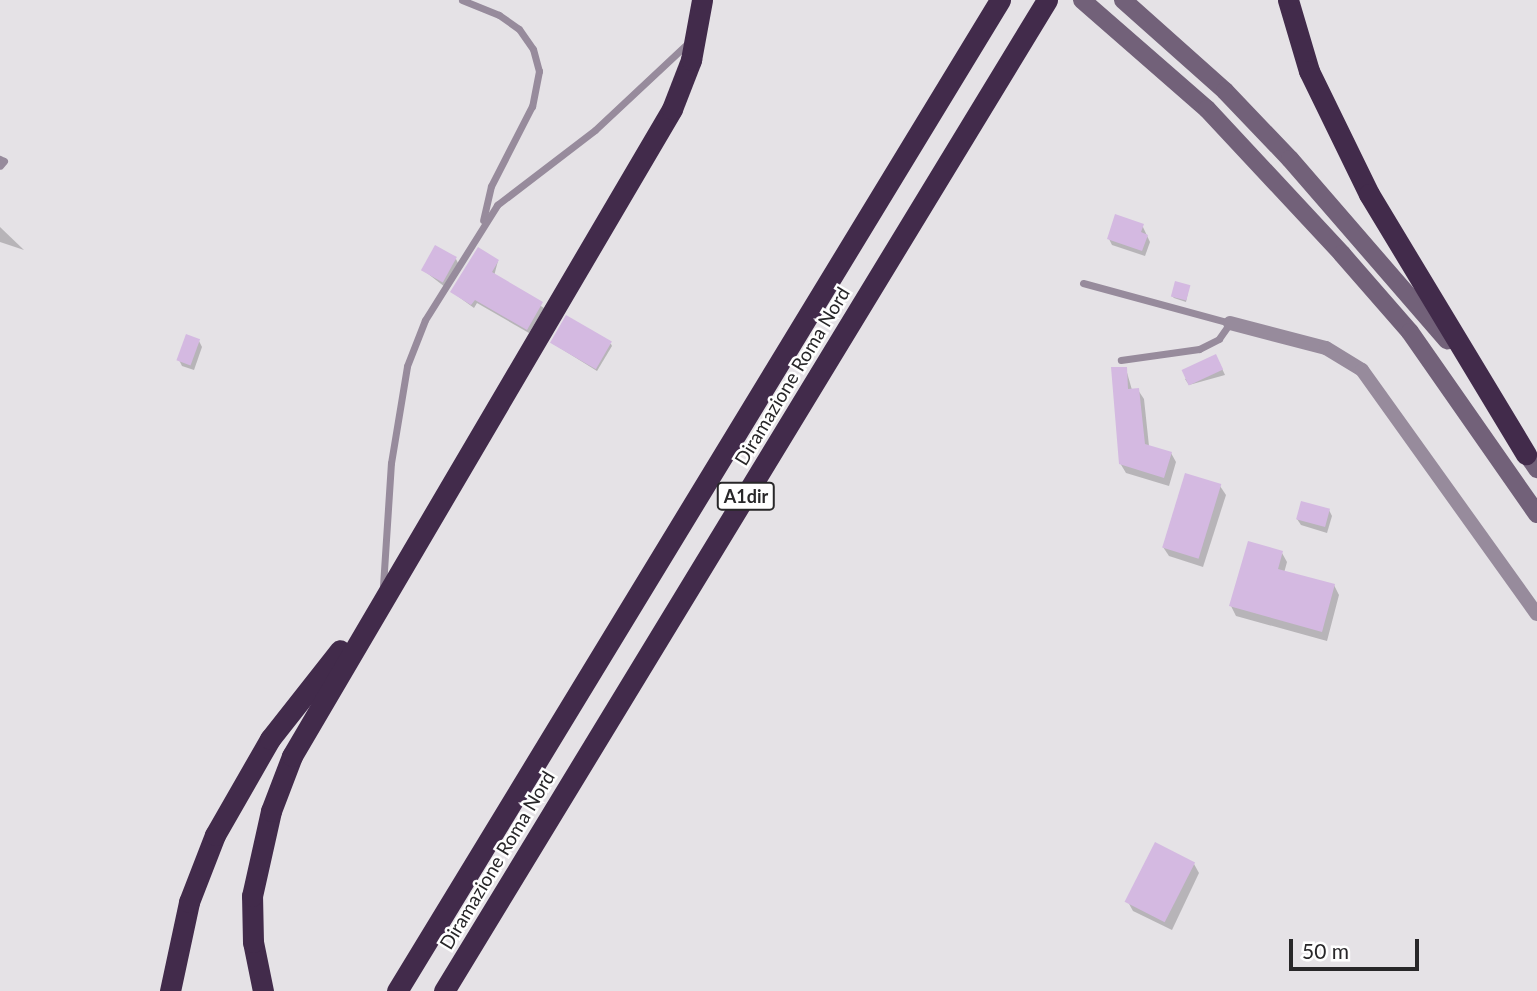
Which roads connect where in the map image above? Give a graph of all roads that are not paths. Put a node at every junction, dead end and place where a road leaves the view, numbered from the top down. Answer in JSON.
{"nodes":[{"id":1,"x":462,"y":0,"type":"edge"},
{"id":2,"x":702,"y":0,"type":"edge"},
{"id":3,"x":1000,"y":0,"type":"edge"},
{"id":4,"x":1047,"y":0,"type":"edge"},
{"id":5,"x":1082,"y":0,"type":"edge"},
{"id":6,"x":1123,"y":0,"type":"edge"},
{"id":7,"x":1288,"y":0,"type":"edge"},
{"id":8,"x":695,"y":37,"type":"junction"},
{"id":9,"x":0,"y":159,"type":"edge"},
{"id":10,"x":0,"y":166,"type":"edge"},
{"id":11,"x":483,"y":221,"type":"junction"},
{"id":12,"x":1083,"y":284,"type":"dead end"},
{"id":13,"x":1230,"y":323,"type":"junction"},
{"id":14,"x":1121,"y":360,"type":"dead end"},
{"id":15,"x":1532,"y":461,"type":"edge"},
{"id":16,"x":1537,"y":514,"type":"edge"},
{"id":17,"x":383,"y":601,"type":"junction"},
{"id":18,"x":1537,"y":614,"type":"edge"},
{"id":19,"x":170,"y":991,"type":"edge"},
{"id":20,"x":263,"y":991,"type":"edge"},
{"id":21,"x":397,"y":991,"type":"edge"},
{"id":22,"x":444,"y":991,"type":"edge"}],
"edges":[{"from":1,"to":11,"type":"lane"},
{"from":2,"to":8,"type":"highway"},
{"from":3,"to":21,"type":"highway","name":"Diramazione Roma Nord","number":"A1dir"},
{"from":4,"to":22,"type":"highway","name":"Diramazione Roma Nord","number":"A1dir"},
{"from":5,"to":16,"type":"main road"},
{"from":6,"to":15,"type":"main road"},
{"from":7,"to":15,"type":"highway"},
{"from":8,"to":11,"type":"lane"},
{"from":8,"to":17,"type":"highway"},
{"from":9,"to":10,"type":"lane"},
{"from":11,"to":17,"type":"lane"},
{"from":12,"to":13,"type":"lane"},
{"from":13,"to":14,"type":"lane"},
{"from":13,"to":18,"type":"street"},
{"from":17,"to":19,"type":"highway"},
{"from":17,"to":20,"type":"highway"}]}
